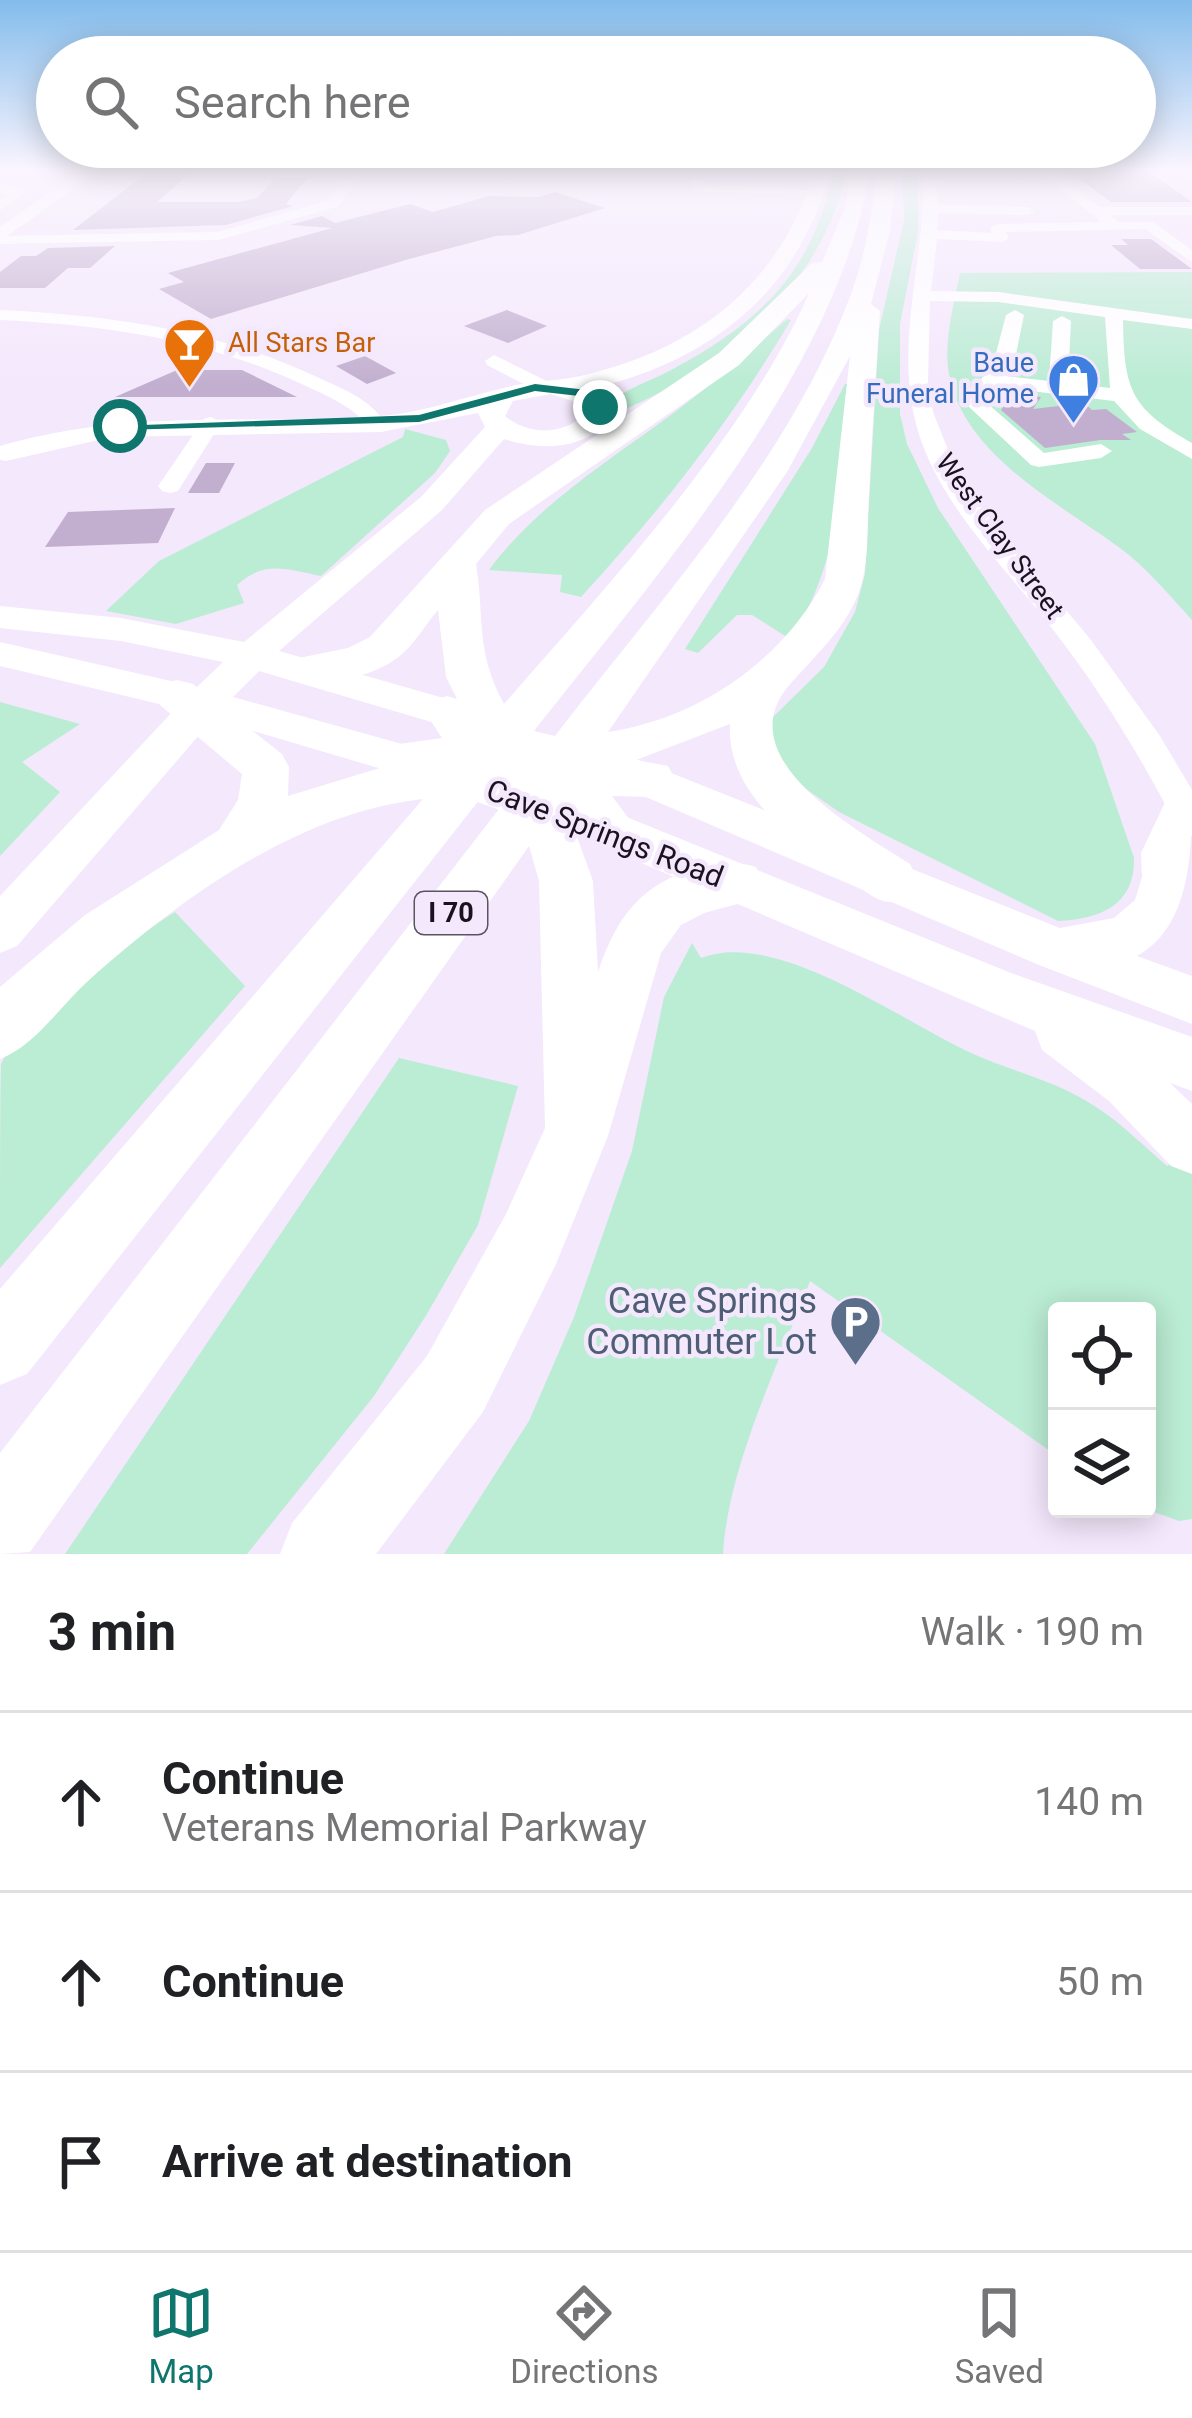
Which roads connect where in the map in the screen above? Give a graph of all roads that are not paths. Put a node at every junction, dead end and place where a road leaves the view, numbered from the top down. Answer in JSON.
{"nodes":[{"id":1,"x":150,"y":241,"type":"edge"},
{"id":2,"x":183,"y":241,"type":"edge"},
{"id":3,"x":796,"y":241,"type":"edge"},
{"id":4,"x":852,"y":241,"type":"edge"},
{"id":5,"x":868,"y":241,"type":"edge"},
{"id":6,"x":929,"y":241,"type":"edge"},
{"id":7,"x":1041,"y":241,"type":"edge"},
{"id":8,"x":1077,"y":241,"type":"edge"},
{"id":9,"x":850,"y":271,"type":"junction"},
{"id":10,"x":920,"y":295,"type":"junction"},
{"id":11,"x":964,"y":300,"type":"junction"},
{"id":12,"x":0,"y":315,"type":"edge"},
{"id":13,"x":1015,"y":315,"type":"junction"},
{"id":14,"x":1062,"y":321,"type":"junction"},
{"id":15,"x":1114,"y":321,"type":"junction"},
{"id":16,"x":1192,"y":324,"type":"edge"},
{"id":17,"x":1192,"y":338,"type":"edge"},
{"id":18,"x":627,"y":374,"type":"junction"},
{"id":19,"x":503,"y":380,"type":"junction"},
{"id":20,"x":996,"y":382,"type":"junction"},
{"id":21,"x":554,"y":387,"type":"junction"},
{"id":22,"x":1058,"y":388,"type":"junction"},
{"id":23,"x":334,"y":393,"type":"junction"},
{"id":24,"x":1118,"y":395,"type":"junction"},
{"id":25,"x":600,"y":407,"type":"junction"},
{"id":26,"x":428,"y":417,"type":"junction"},
{"id":27,"x":376,"y":422,"type":"junction"},
{"id":28,"x":211,"y":423,"type":"junction"},
{"id":29,"x":311,"y":424,"type":"junction"},
{"id":30,"x":497,"y":425,"type":"junction"},
{"id":31,"x":539,"y":438,"type":"junction"},
{"id":32,"x":1101,"y":451,"type":"dead end"},
{"id":33,"x":1192,"y":452,"type":"edge"},
{"id":34,"x":3,"y":454,"type":"edge"},
{"id":35,"x":472,"y":465,"type":"junction"},
{"id":36,"x":170,"y":486,"type":"dead end"},
{"id":37,"x":458,"y":566,"type":"junction"},
{"id":38,"x":0,"y":617,"type":"edge"},
{"id":39,"x":0,"y":654,"type":"edge"},
{"id":40,"x":304,"y":670,"type":"junction"},
{"id":41,"x":769,"y":679,"type":"junction"},
{"id":42,"x":177,"y":695,"type":"junction"},
{"id":43,"x":448,"y":712,"type":"joint"},
{"id":44,"x":401,"y":759,"type":"joint"},
{"id":45,"x":519,"y":765,"type":"junction"},
{"id":46,"x":651,"y":779,"type":"joint"},
{"id":47,"x":1188,"y":813,"type":"edge"},
{"id":48,"x":613,"y":831,"type":"joint"},
{"id":49,"x":236,"y":847,"type":"junction"},
{"id":50,"x":64,"y":855,"type":"junction"},
{"id":51,"x":891,"y":880,"type":"junction"},
{"id":52,"x":737,"y":883,"type":"junction"},
{"id":53,"x":0,"y":905,"type":"edge"},
{"id":54,"x":0,"y":931,"type":"edge"},
{"id":55,"x":1056,"y":950,"type":"junction"},
{"id":56,"x":1005,"y":994,"type":"junction"},
{"id":57,"x":1192,"y":1000,"type":"edge"},
{"id":58,"x":0,"y":1030,"type":"edge"},
{"id":59,"x":1192,"y":1064,"type":"edge"},
{"id":60,"x":575,"y":1136,"type":"junction"},
{"id":61,"x":1192,"y":1145,"type":"edge"},
{"id":62,"x":0,"y":1347,"type":"edge"},
{"id":63,"x":0,"y":1522,"type":"edge"},
{"id":64,"x":323,"y":1554,"type":"edge"}],
"edges":[{"from":1,"to":2,"type":"street"},
{"from":3,"to":18,"type":"main road"},
{"from":4,"to":9,"type":"highway","number":"I 70"},
{"from":5,"to":9,"type":"highway","number":"I 70"},
{"from":6,"to":10,"type":"street","name":"West Clay Street"},
{"from":7,"to":8,"type":"street"},
{"from":9,"to":37,"type":"highway"},
{"from":9,"to":41,"type":"highway"},
{"from":9,"to":62,"type":"highway","number":"I 70"},
{"from":9,"to":63,"type":"highway","number":"I 70"},
{"from":10,"to":11,"type":"street"},
{"from":10,"to":47,"type":"street","name":"West Clay Street"},
{"from":11,"to":13,"type":"street"},
{"from":11,"to":15,"type":"street"},
{"from":12,"to":23,"type":"street"},
{"from":13,"to":14,"type":"street"},
{"from":13,"to":20,"type":"street"},
{"from":14,"to":15,"type":"street"},
{"from":14,"to":22,"type":"street"},
{"from":15,"to":16,"type":"street"},
{"from":15,"to":17,"type":"street"},
{"from":15,"to":24,"type":"street"},
{"from":18,"to":21,"type":"main road"},
{"from":18,"to":25,"type":"main road"},
{"from":19,"to":21,"type":"main road"},
{"from":19,"to":26,"type":"main road"},
{"from":19,"to":30,"type":"main road"},
{"from":20,"to":22,"type":"street"},
{"from":20,"to":32,"type":"street"},
{"from":21,"to":25,"type":"main road"},
{"from":22,"to":24,"type":"street"},
{"from":23,"to":27,"type":"street"},
{"from":23,"to":29,"type":"street"},
{"from":24,"to":33,"type":"street"},
{"from":25,"to":31,"type":"main road"},
{"from":26,"to":27,"type":"main road"},
{"from":26,"to":30,"type":"main road"},
{"from":26,"to":35,"type":"main road"},
{"from":27,"to":29,"type":"main road"},
{"from":28,"to":29,"type":"main road"},
{"from":28,"to":34,"type":"main road"},
{"from":28,"to":36,"type":"street"},
{"from":30,"to":31,"type":"main road"},
{"from":30,"to":35,"type":"main road"},
{"from":31,"to":35,"type":"main road"},
{"from":35,"to":50,"type":"main road"},
{"from":37,"to":40,"type":"highway"},
{"from":37,"to":45,"type":"highway"},
{"from":38,"to":40,"type":"main road"},
{"from":39,"to":42,"type":"main road"},
{"from":40,"to":43,"type":"main road"},
{"from":41,"to":45,"type":"highway"},
{"from":41,"to":51,"type":"highway"},
{"from":42,"to":44,"type":"main road"},
{"from":42,"to":49,"type":"highway"},
{"from":43,"to":45,"type":"highway"},
{"from":44,"to":45,"type":"highway"},
{"from":45,"to":46,"type":"highway"},
{"from":45,"to":48,"type":"highway"},
{"from":45,"to":49,"type":"highway"},
{"from":45,"to":60,"type":"highway"},
{"from":46,"to":51,"type":"main road"},
{"from":47,"to":55,"type":"main road"},
{"from":48,"to":52,"type":"main road","name":"Cave Springs Road"},
{"from":49,"to":58,"type":"highway"},
{"from":50,"to":53,"type":"main road"},
{"from":50,"to":54,"type":"main road"},
{"from":51,"to":55,"type":"main road"},
{"from":52,"to":56,"type":"main road","name":"Cave Springs Road"},
{"from":52,"to":60,"type":"highway"},
{"from":55,"to":57,"type":"main road"},
{"from":56,"to":59,"type":"main road","name":"Cave Springs Road"},
{"from":56,"to":61,"type":"main road"},
{"from":60,"to":64,"type":"highway"}]}
